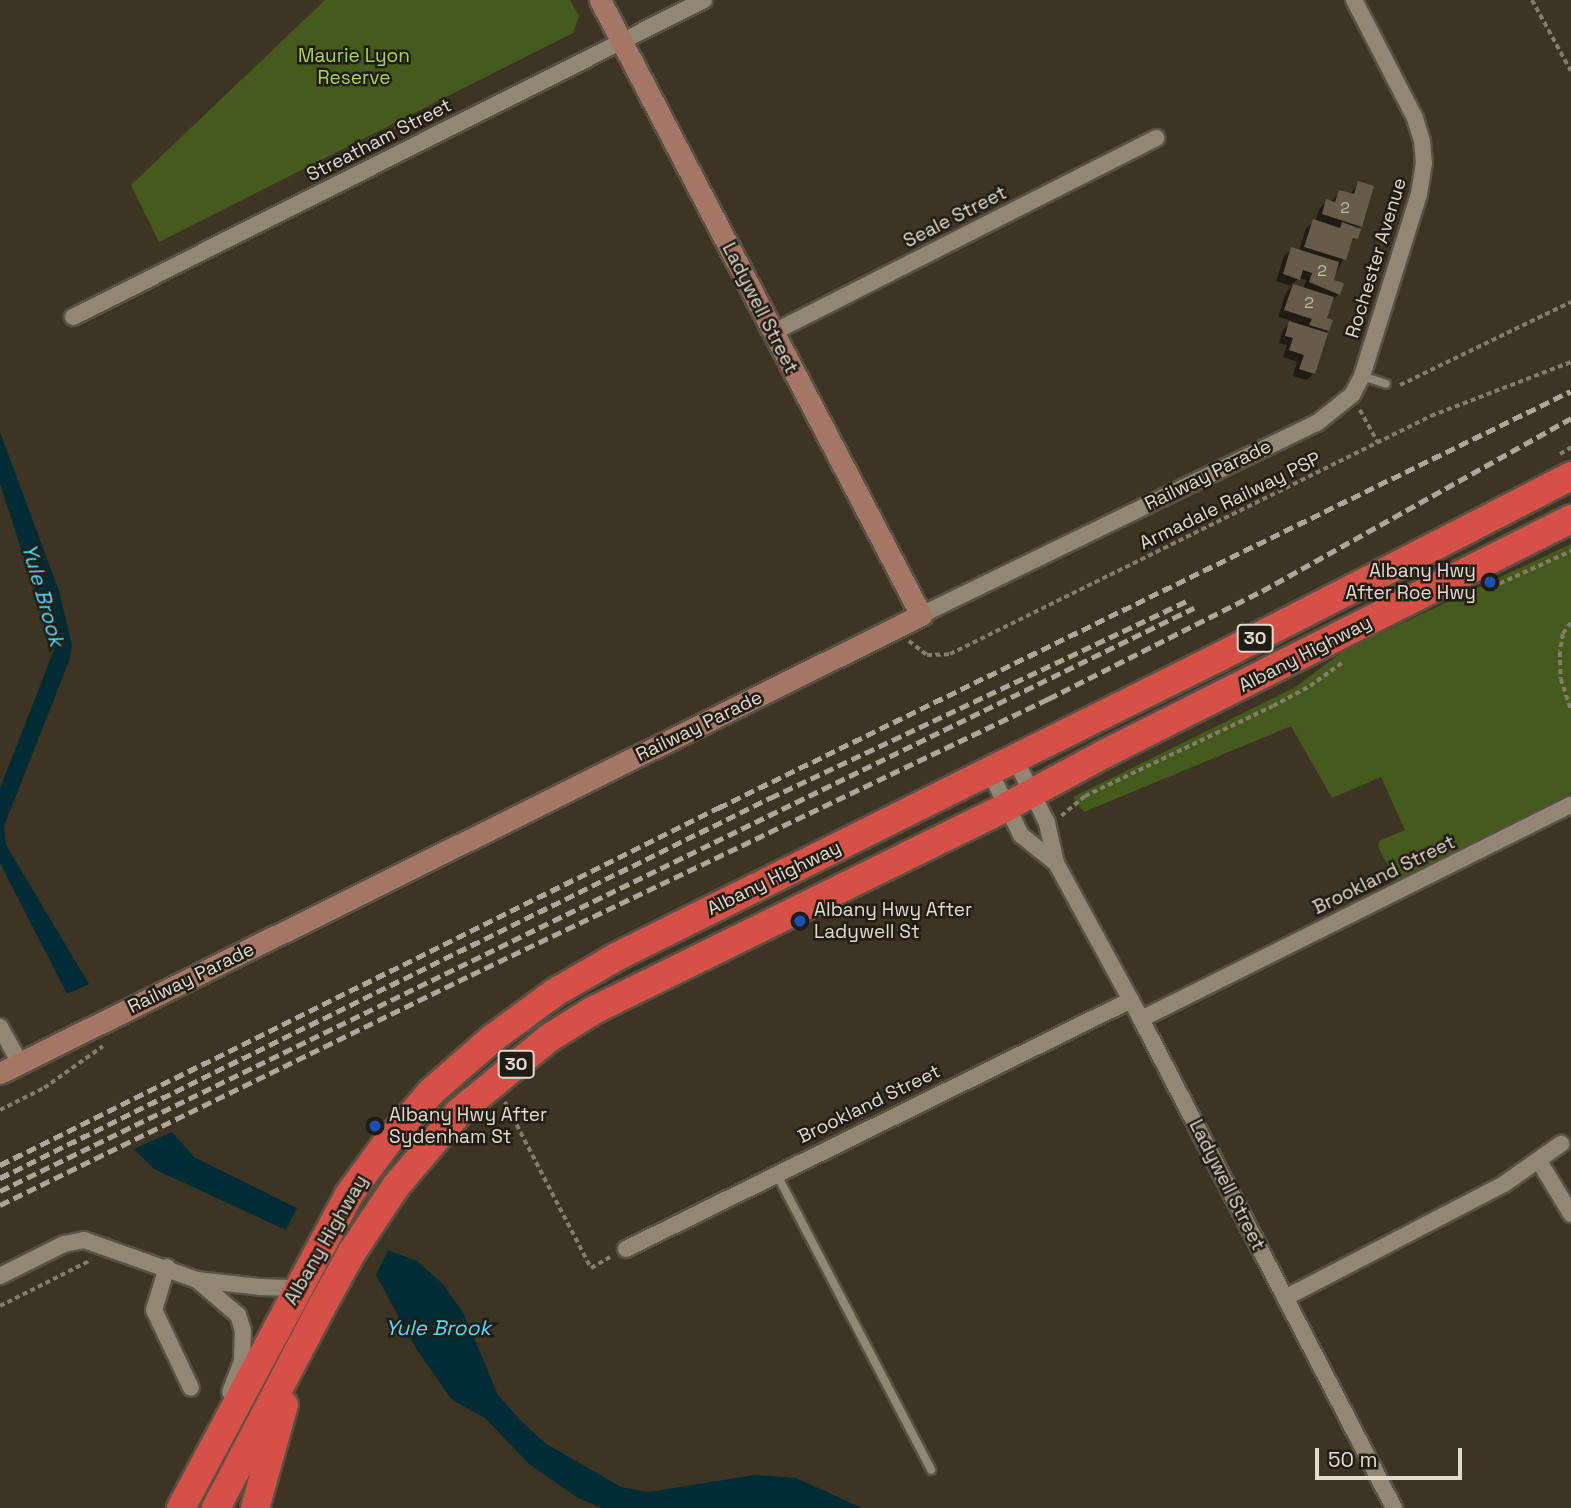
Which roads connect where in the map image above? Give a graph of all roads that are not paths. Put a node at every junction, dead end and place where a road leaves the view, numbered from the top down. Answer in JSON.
{"nodes":[{"id":1,"x":600,"y":0,"type":"edge"},
{"id":2,"x":704,"y":0,"type":"edge"},
{"id":3,"x":1354,"y":0,"type":"edge"},
{"id":4,"x":622,"y":41,"type":"junction"},
{"id":5,"x":1156,"y":138,"type":"dead end"},
{"id":6,"x":73,"y":317,"type":"dead end"},
{"id":7,"x":772,"y":333,"type":"junction"},
{"id":8,"x":1362,"y":376,"type":"junction"},
{"id":9,"x":1386,"y":384,"type":"dead end"},
{"id":10,"x":1571,"y":476,"type":"edge"},
{"id":11,"x":1571,"y":519,"type":"edge"},
{"id":12,"x":921,"y":615,"type":"junction"},
{"id":13,"x":1015,"y":759,"type":"junction"},
{"id":14,"x":990,"y":772,"type":"junction"},
{"id":15,"x":1032,"y":793,"type":"junction"},
{"id":16,"x":1571,"y":805,"type":"edge"},
{"id":17,"x":1006,"y":807,"type":"junction"},
{"id":18,"x":1056,"y":863,"type":"junction"},
{"id":19,"x":1131,"y":1000,"type":"junction"},
{"id":20,"x":1141,"y":1019,"type":"junction"},
{"id":21,"x":0,"y":1027,"type":"edge"},
{"id":22,"x":20,"y":1063,"type":"junction"},
{"id":23,"x":0,"y":1073,"type":"edge"},
{"id":24,"x":1561,"y":1144,"type":"dead end"},
{"id":25,"x":1539,"y":1161,"type":"junction"},
{"id":26,"x":776,"y":1172,"type":"junction"},
{"id":27,"x":1571,"y":1214,"type":"edge"},
{"id":28,"x":626,"y":1249,"type":"road end"},
{"id":29,"x":167,"y":1267,"type":"junction"},
{"id":30,"x":0,"y":1276,"type":"edge"},
{"id":31,"x":197,"y":1280,"type":"junction"},
{"id":32,"x":298,"y":1288,"type":"junction"},
{"id":33,"x":1285,"y":1298,"type":"junction"},
{"id":34,"x":322,"y":1306,"type":"junction"},
{"id":35,"x":191,"y":1388,"type":"dead end"},
{"id":36,"x":931,"y":1470,"type":"dead end"},
{"id":37,"x":191,"y":1487,"type":"edge"},
{"id":38,"x":218,"y":1507,"type":"edge"},
{"id":39,"x":255,"y":1508,"type":"edge"},
{"id":40,"x":1394,"y":1508,"type":"edge"}],
"edges":[{"from":1,"to":4,"type":"street","name":"Ladywell Street"},
{"from":2,"to":4,"type":"street","name":"Streatham Street"},
{"from":3,"to":8,"type":"street","name":"Rochester Avenue"},
{"from":4,"to":6,"type":"street","name":"Streatham Street"},
{"from":4,"to":7,"type":"street","name":"Ladywell Street"},
{"from":5,"to":7,"type":"street","name":"Seale Street"},
{"from":7,"to":12,"type":"street","name":"Ladywell Street"},
{"from":8,"to":9,"type":"lane"},
{"from":8,"to":12,"type":"street","name":"Railway Parade"},
{"from":10,"to":13,"type":"highway","name":"Albany Highway","number":"30"},
{"from":11,"to":15,"type":"highway","name":"Albany Highway","number":"30"},
{"from":12,"to":22,"type":"street","name":"Railway Parade"},
{"from":13,"to":14,"type":"highway","name":"Albany Highway","number":"30"},
{"from":13,"to":15,"type":"street","name":"Ladywell Street"},
{"from":14,"to":17,"type":"street","name":"Ladywell Street"},
{"from":14,"to":32,"type":"highway","name":"Albany Highway","number":"30"},
{"from":15,"to":17,"type":"highway","name":"Albany Highway","number":"30"},
{"from":15,"to":18,"type":"street","name":"Ladywell Street"},
{"from":16,"to":20,"type":"street","name":"Brookland Street"},
{"from":17,"to":18,"type":"street","name":"Ladywell Street"},
{"from":17,"to":34,"type":"highway","name":"Albany Highway","number":"30"},
{"from":18,"to":19,"type":"street","name":"Ladywell Street"},
{"from":19,"to":20,"type":"street","name":"Ladywell Street"},
{"from":19,"to":26,"type":"street","name":"Brookland Street"},
{"from":20,"to":33,"type":"street","name":"Ladywell Street"},
{"from":21,"to":22,"type":"street"},
{"from":22,"to":23,"type":"street","name":"Railway Parade"},
{"from":24,"to":25,"type":"street"},
{"from":25,"to":27,"type":"street"},
{"from":25,"to":33,"type":"street"},
{"from":26,"to":28,"type":"street","name":"Brookland Street"},
{"from":26,"to":36,"type":"lane"},
{"from":29,"to":30,"type":"street"},
{"from":29,"to":31,"type":"street"},
{"from":29,"to":35,"type":"street"},
{"from":31,"to":32,"type":"street"},
{"from":31,"to":37,"type":"street"},
{"from":32,"to":37,"type":"highway","name":"Albany Highway","number":"30"},
{"from":33,"to":40,"type":"street","name":"Ladywell Street"},
{"from":34,"to":38,"type":"highway","name":"Albany Highway","number":"30"},
{"from":34,"to":39,"type":"highway"},
{"from":37,"to":38,"type":"street"}]}
